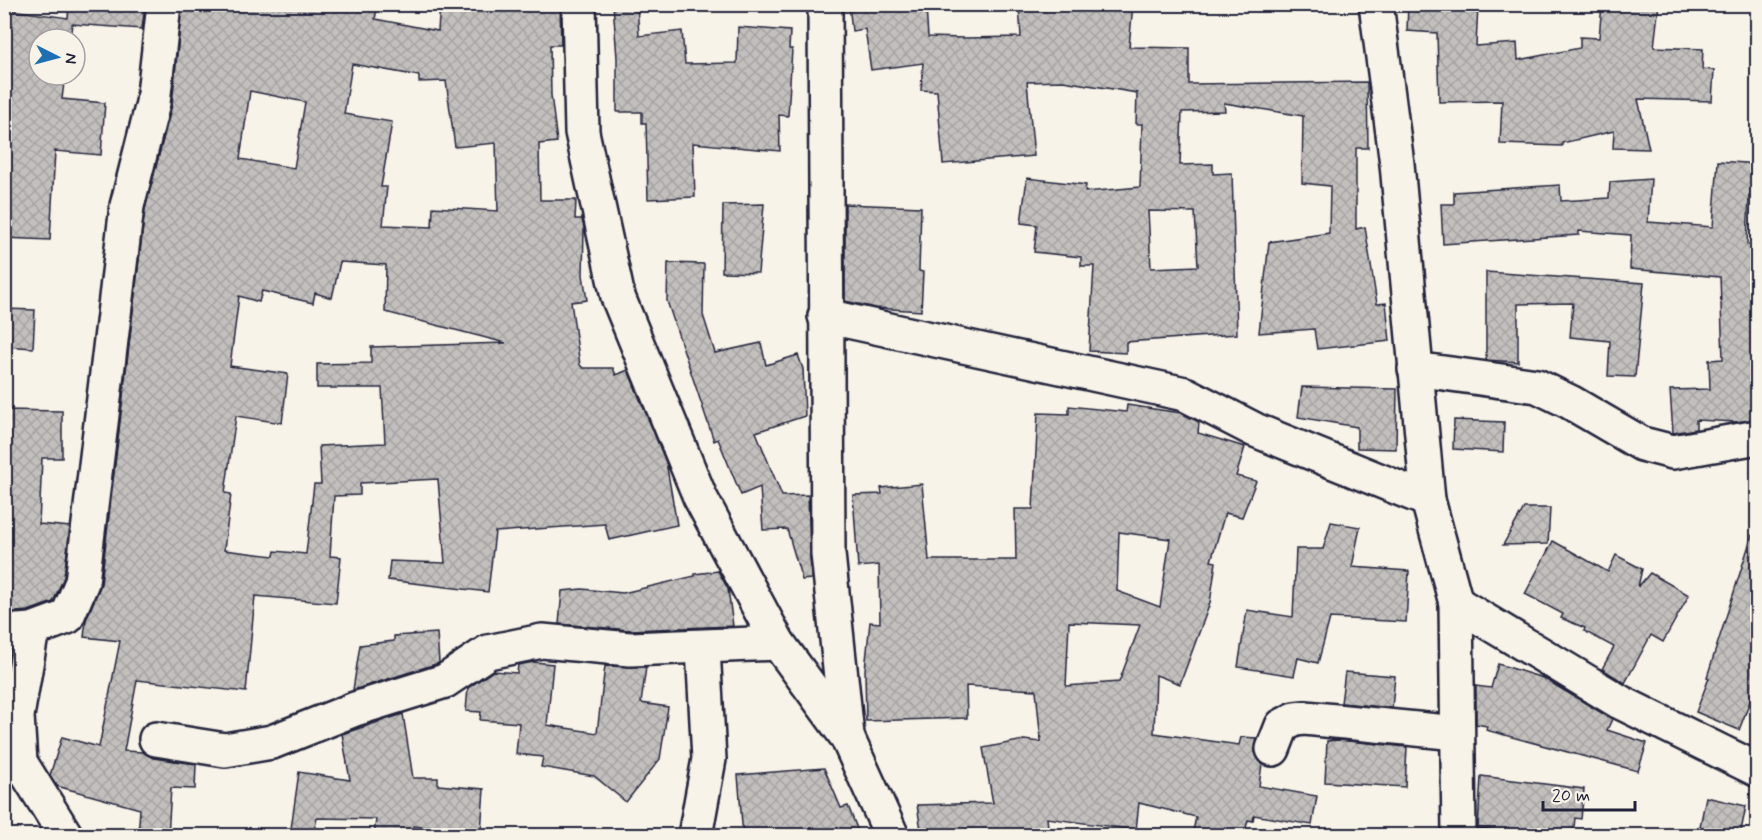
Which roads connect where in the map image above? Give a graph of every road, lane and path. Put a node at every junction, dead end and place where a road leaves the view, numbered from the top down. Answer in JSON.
{"nodes":[{"id":1,"x":164,"y":4,"type":"edge"},
{"id":2,"x":579,"y":4,"type":"edge"},
{"id":3,"x":825,"y":4,"type":"edge"},
{"id":4,"x":1376,"y":4,"type":"edge"},
{"id":5,"x":825,"y":316,"type":"junction"},
{"id":6,"x":1415,"y":369,"type":"junction"},
{"id":7,"x":1758,"y":437,"type":"edge"},
{"id":8,"x":1428,"y":500,"type":"junction"},
{"id":9,"x":1456,"y":603,"type":"junction"},
{"id":10,"x":18,"y":631,"type":"edge"},
{"id":11,"x":778,"y":643,"type":"junction"},
{"id":12,"x":703,"y":648,"type":"junction"},
{"id":13,"x":1457,"y":733,"type":"junction"},
{"id":14,"x":847,"y":737,"type":"junction"},
{"id":15,"x":156,"y":739,"type":"dead end"},
{"id":16,"x":1273,"y":749,"type":"dead end"},
{"id":17,"x":1758,"y":770,"type":"edge"},
{"id":18,"x":66,"y":836,"type":"edge"},
{"id":19,"x":695,"y":836,"type":"edge"},
{"id":20,"x":892,"y":836,"type":"edge"},
{"id":21,"x":1459,"y":836,"type":"edge"}],
"edges":[{"from":1,"to":10,"type":"street"},
{"from":2,"to":11,"type":"street"},
{"from":3,"to":5,"type":"street"},
{"from":4,"to":6,"type":"street"},
{"from":5,"to":8,"type":"street"},
{"from":5,"to":14,"type":"street"},
{"from":6,"to":7,"type":"street"},
{"from":6,"to":8,"type":"street"},
{"from":8,"to":9,"type":"street"},
{"from":9,"to":13,"type":"street"},
{"from":9,"to":17,"type":"street"},
{"from":10,"to":18,"type":"street"},
{"from":11,"to":12,"type":"street"},
{"from":11,"to":14,"type":"street"},
{"from":12,"to":15,"type":"street"},
{"from":12,"to":19,"type":"street"},
{"from":13,"to":16,"type":"street"},
{"from":13,"to":21,"type":"street"},
{"from":14,"to":20,"type":"street"}]}
